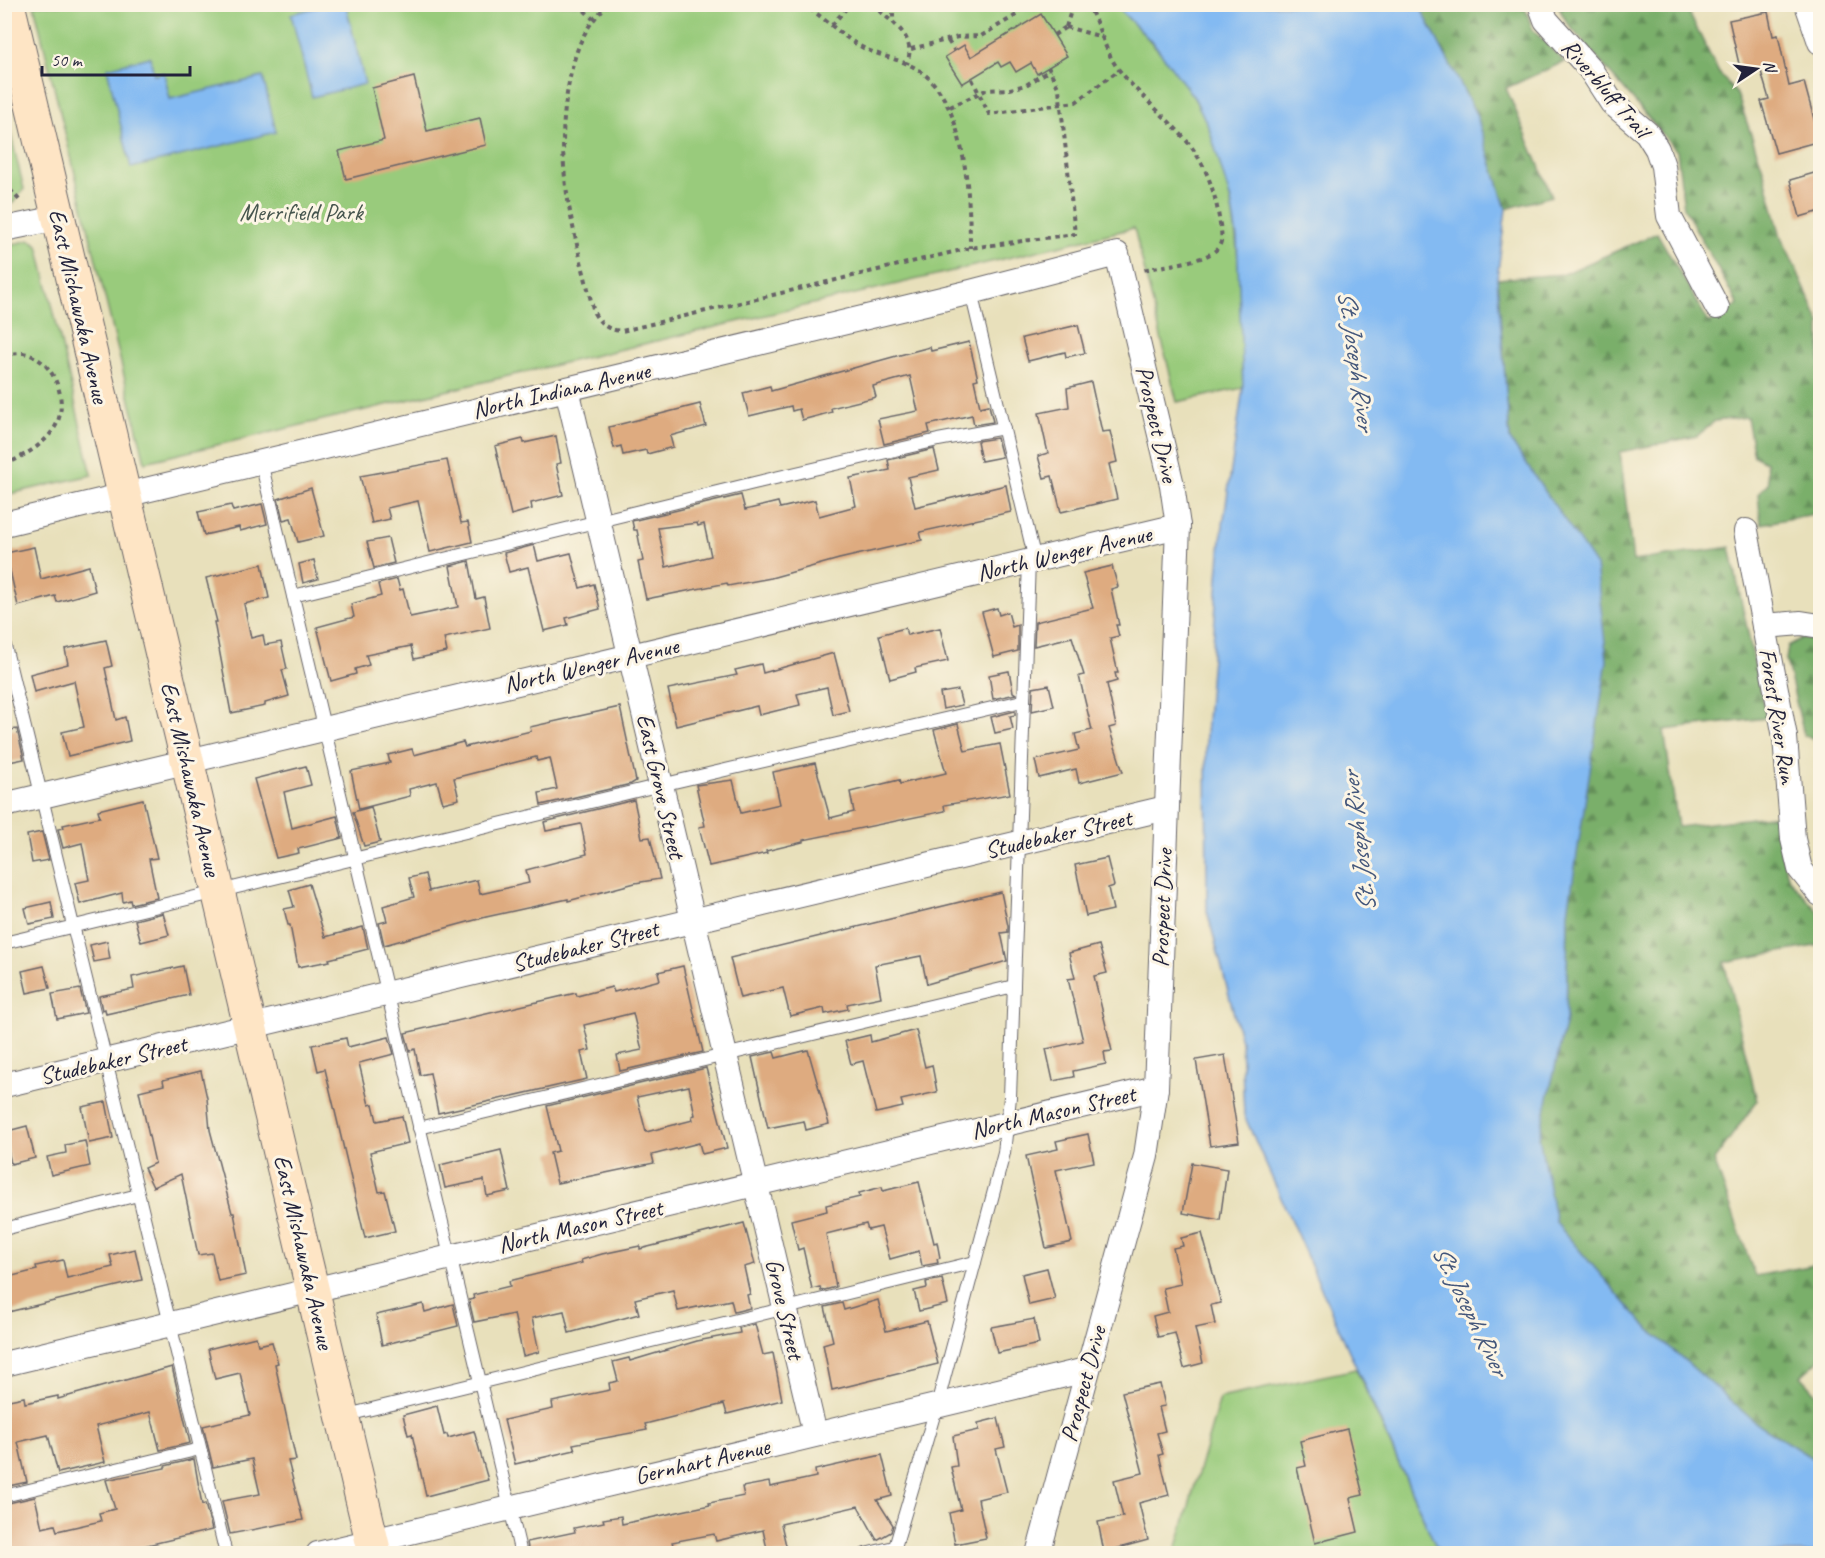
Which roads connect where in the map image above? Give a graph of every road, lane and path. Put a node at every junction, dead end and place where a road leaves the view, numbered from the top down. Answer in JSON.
{"nodes":[{"id":1,"x":8,"y":4,"type":"edge"},
{"id":2,"x":578,"y":4,"type":"edge"},
{"id":3,"x":609,"y":4,"type":"edge"},
{"id":4,"x":802,"y":4,"type":"edge"},
{"id":5,"x":849,"y":4,"type":"edge"},
{"id":6,"x":892,"y":4,"type":"edge"},
{"id":7,"x":1073,"y":4,"type":"edge"},
{"id":8,"x":1087,"y":4,"type":"edge"},
{"id":9,"x":1540,"y":4,"type":"edge"},
{"id":10,"x":1807,"y":4,"type":"edge"},
{"id":11,"x":879,"y":11,"type":"dead end"},
{"id":12,"x":1018,"y":14,"type":"dead end"},
{"id":13,"x":593,"y":19,"type":"junction"},
{"id":14,"x":893,"y":21,"type":"junction"},
{"id":15,"x":832,"y":25,"type":"junction"},
{"id":16,"x":1066,"y":27,"type":"junction"},
{"id":17,"x":1054,"y":35,"type":"dead end"},
{"id":18,"x":1102,"y":37,"type":"junction"},
{"id":19,"x":948,"y":40,"type":"junction"},
{"id":20,"x":1821,"y":42,"type":"edge"},
{"id":21,"x":911,"y":50,"type":"junction"},
{"id":22,"x":954,"y":51,"type":"dead end"},
{"id":23,"x":907,"y":64,"type":"junction"},
{"id":24,"x":1119,"y":70,"type":"junction"},
{"id":25,"x":972,"y":79,"type":"dead end"},
{"id":26,"x":980,"y":92,"type":"junction"},
{"id":27,"x":1061,"y":106,"type":"junction"},
{"id":28,"x":950,"y":107,"type":"junction"},
{"id":29,"x":4,"y":183,"type":"edge"},
{"id":30,"x":23,"y":203,"type":"dead end"},
{"id":31,"x":58,"y":218,"type":"junction"},
{"id":32,"x":4,"y":229,"type":"edge"},
{"id":33,"x":970,"y":248,"type":"junction"},
{"id":34,"x":1119,"y":264,"type":"junction"},
{"id":35,"x":971,"y":292,"type":"junction"},
{"id":36,"x":1717,"y":307,"type":"dead end"},
{"id":37,"x":4,"y":354,"type":"edge"},
{"id":38,"x":567,"y":389,"type":"junction"},
{"id":39,"x":1004,"y":428,"type":"junction"},
{"id":40,"x":261,"y":462,"type":"junction"},
{"id":41,"x":4,"y":466,"type":"edge"},
{"id":42,"x":124,"y":495,"type":"junction"},
{"id":43,"x":599,"y":523,"type":"junction"},
{"id":44,"x":4,"y":524,"type":"edge"},
{"id":45,"x":1178,"y":526,"type":"junction"},
{"id":46,"x":1746,"y":531,"type":"dead end"},
{"id":47,"x":1032,"y":560,"type":"junction"},
{"id":48,"x":293,"y":596,"type":"junction"},
{"id":49,"x":1764,"y":626,"type":"junction"},
{"id":50,"x":1821,"y":626,"type":"edge"},
{"id":51,"x":4,"y":642,"type":"edge"},
{"id":52,"x":630,"y":656,"type":"junction"},
{"id":53,"x":1022,"y":701,"type":"junction"},
{"id":54,"x":324,"y":729,"type":"junction"},
{"id":55,"x":187,"y":761,"type":"junction"},
{"id":56,"x":661,"y":785,"type":"junction"},
{"id":57,"x":43,"y":796,"type":"junction"},
{"id":58,"x":4,"y":805,"type":"edge"},
{"id":59,"x":1166,"y":808,"type":"junction"},
{"id":60,"x":1020,"y":843,"type":"junction"},
{"id":61,"x":355,"y":860,"type":"junction"},
{"id":62,"x":218,"y":892,"type":"junction"},
{"id":63,"x":1821,"y":894,"type":"edge"},
{"id":64,"x":693,"y":920,"type":"junction"},
{"id":65,"x":74,"y":926,"type":"junction"},
{"id":66,"x":4,"y":943,"type":"edge"},
{"id":67,"x":1014,"y":986,"type":"junction"},
{"id":68,"x":387,"y":994,"type":"junction"},
{"id":69,"x":250,"y":1027,"type":"junction"},
{"id":70,"x":725,"y":1055,"type":"junction"},
{"id":71,"x":105,"y":1061,"type":"junction"},
{"id":72,"x":4,"y":1085,"type":"edge"},
{"id":73,"x":1156,"y":1088,"type":"junction"},
{"id":74,"x":1008,"y":1123,"type":"junction"},
{"id":75,"x":419,"y":1128,"type":"junction"},
{"id":76,"x":755,"y":1184,"type":"junction"},
{"id":77,"x":138,"y":1195,"type":"junction"},
{"id":78,"x":4,"y":1229,"type":"edge"},
{"id":79,"x":450,"y":1257,"type":"junction"},
{"id":80,"x":975,"y":1262,"type":"junction"},
{"id":81,"x":313,"y":1291,"type":"junction"},
{"id":82,"x":785,"y":1310,"type":"junction"},
{"id":83,"x":169,"y":1324,"type":"junction"},
{"id":84,"x":4,"y":1364,"type":"edge"},
{"id":85,"x":1086,"y":1370,"type":"junction"},
{"id":86,"x":480,"y":1382,"type":"junction"},
{"id":87,"x":937,"y":1405,"type":"junction"},
{"id":88,"x":343,"y":1416,"type":"junction"},
{"id":89,"x":815,"y":1434,"type":"junction"},
{"id":90,"x":200,"y":1449,"type":"junction"},
{"id":91,"x":4,"y":1496,"type":"edge"},
{"id":92,"x":510,"y":1507,"type":"junction"},
{"id":93,"x":374,"y":1547,"type":"edge"},
{"id":94,"x":893,"y":1550,"type":"edge"},
{"id":95,"x":226,"y":1554,"type":"edge"},
{"id":96,"x":318,"y":1554,"type":"edge"},
{"id":97,"x":521,"y":1554,"type":"edge"},
{"id":98,"x":866,"y":1554,"type":"edge"},
{"id":99,"x":1038,"y":1554,"type":"edge"}],
"edges":[{"from":1,"to":31,"type":"street","name":"East Mishawaka Avenue"},
{"from":2,"to":13,"type":"path"},
{"from":3,"to":13,"type":"path"},
{"from":4,"to":15,"type":"path"},
{"from":5,"to":15,"type":"path"},
{"from":6,"to":14,"type":"path"},
{"from":7,"to":16,"type":"path"},
{"from":8,"to":18,"type":"path"},
{"from":9,"to":36,"type":"street","name":"Riverbluff Trail"},
{"from":10,"to":20,"type":"street"},
{"from":11,"to":14,"type":"path"},
{"from":12,"to":19,"type":"path"},
{"from":13,"to":33,"type":"path"},
{"from":14,"to":21,"type":"path"},
{"from":15,"to":23,"type":"path"},
{"from":16,"to":17,"type":"path"},
{"from":16,"to":18,"type":"path"},
{"from":18,"to":24,"type":"path"},
{"from":19,"to":21,"type":"path"},
{"from":19,"to":22,"type":"path"},
{"from":21,"to":23,"type":"path"},
{"from":23,"to":28,"type":"path"},
{"from":24,"to":27,"type":"path"},
{"from":24,"to":34,"type":"path"},
{"from":25,"to":26,"type":"path"},
{"from":26,"to":27,"type":"path"},
{"from":26,"to":27,"type":"path"},
{"from":26,"to":28,"type":"path"},
{"from":27,"to":33,"type":"path"},
{"from":28,"to":33,"type":"path"},
{"from":29,"to":30,"type":"path"},
{"from":31,"to":32,"type":"street"},
{"from":31,"to":42,"type":"street","name":"East Mishawaka Avenue"},
{"from":34,"to":35,"type":"street","name":"North Indiana Avenue"},
{"from":34,"to":45,"type":"street","name":"Prospect Drive"},
{"from":35,"to":38,"type":"street","name":"North Indiana Avenue"},
{"from":35,"to":39,"type":"lane"},
{"from":37,"to":41,"type":"path"},
{"from":38,"to":40,"type":"street","name":"North Indiana Avenue"},
{"from":38,"to":43,"type":"street","name":"East Grove Street"},
{"from":39,"to":43,"type":"lane"},
{"from":39,"to":47,"type":"lane"},
{"from":40,"to":42,"type":"street","name":"North Indiana Avenue"},
{"from":40,"to":48,"type":"lane"},
{"from":42,"to":44,"type":"street","name":"North Indiana Avenue"},
{"from":42,"to":55,"type":"street","name":"East Mishawaka Avenue"},
{"from":43,"to":48,"type":"lane"},
{"from":43,"to":52,"type":"street","name":"East Grove Street"},
{"from":45,"to":47,"type":"street","name":"North Wenger Avenue"},
{"from":45,"to":59,"type":"street","name":"Prospect Drive"},
{"from":46,"to":49,"type":"street","name":"Forest River Run"},
{"from":47,"to":52,"type":"street","name":"North Wenger Avenue"},
{"from":47,"to":53,"type":"lane"},
{"from":48,"to":54,"type":"lane"},
{"from":49,"to":50,"type":"street"},
{"from":49,"to":63,"type":"street","name":"Forest River Run"},
{"from":51,"to":57,"type":"lane"},
{"from":52,"to":54,"type":"street","name":"North Wenger Avenue"},
{"from":52,"to":56,"type":"street","name":"East Grove Street"},
{"from":53,"to":56,"type":"lane"},
{"from":53,"to":60,"type":"lane"},
{"from":54,"to":55,"type":"street","name":"North Wenger Avenue"},
{"from":54,"to":61,"type":"lane"},
{"from":55,"to":57,"type":"street","name":"North Wenger Avenue"},
{"from":55,"to":62,"type":"street","name":"East Mishawaka Avenue"},
{"from":56,"to":61,"type":"lane"},
{"from":56,"to":64,"type":"street","name":"East Grove Street"},
{"from":57,"to":58,"type":"street","name":"North Wenger Avenue"},
{"from":57,"to":65,"type":"lane"},
{"from":59,"to":60,"type":"street","name":"Studebaker Street"},
{"from":59,"to":73,"type":"street","name":"Prospect Drive"},
{"from":60,"to":64,"type":"street","name":"Studebaker Street"},
{"from":60,"to":67,"type":"lane"},
{"from":61,"to":62,"type":"lane"},
{"from":61,"to":68,"type":"lane"},
{"from":62,"to":65,"type":"lane"},
{"from":62,"to":69,"type":"street","name":"East Mishawaka Avenue"},
{"from":64,"to":68,"type":"street","name":"Studebaker Street"},
{"from":64,"to":70,"type":"street","name":"East Grove Street"},
{"from":65,"to":66,"type":"lane"},
{"from":65,"to":71,"type":"lane"},
{"from":67,"to":70,"type":"lane"},
{"from":67,"to":74,"type":"lane"},
{"from":68,"to":69,"type":"street","name":"Studebaker Street"},
{"from":68,"to":75,"type":"lane"},
{"from":69,"to":71,"type":"street","name":"Studebaker Street"},
{"from":69,"to":81,"type":"street","name":"East Mishawaka Avenue"},
{"from":70,"to":75,"type":"lane"},
{"from":70,"to":76,"type":"street","name":"East Grove Street"},
{"from":71,"to":72,"type":"street","name":"Studebaker Street"},
{"from":71,"to":77,"type":"lane"},
{"from":73,"to":74,"type":"street","name":"North Mason Street"},
{"from":73,"to":85,"type":"street","name":"Prospect Drive"},
{"from":74,"to":76,"type":"street","name":"North Mason Street"},
{"from":74,"to":80,"type":"lane"},
{"from":75,"to":79,"type":"lane"},
{"from":76,"to":79,"type":"street","name":"North Mason Street"},
{"from":76,"to":82,"type":"street","name":"Grove Street"},
{"from":77,"to":78,"type":"lane"},
{"from":77,"to":83,"type":"lane"},
{"from":79,"to":81,"type":"street","name":"North Mason Street"},
{"from":79,"to":86,"type":"lane"},
{"from":80,"to":82,"type":"lane"},
{"from":80,"to":87,"type":"lane"},
{"from":81,"to":83,"type":"street","name":"North Mason Street"},
{"from":81,"to":88,"type":"street","name":"East Mishawaka Avenue"},
{"from":82,"to":86,"type":"lane"},
{"from":82,"to":89,"type":"street","name":"Grove Street"},
{"from":83,"to":84,"type":"street","name":"North Mason Street"},
{"from":83,"to":90,"type":"lane"},
{"from":85,"to":87,"type":"street","name":"Gernhart Avenue"},
{"from":85,"to":99,"type":"street","name":"Prospect Drive"},
{"from":86,"to":88,"type":"lane"},
{"from":86,"to":92,"type":"lane"},
{"from":87,"to":89,"type":"street","name":"Gernhart Avenue"},
{"from":87,"to":94,"type":"lane"},
{"from":88,"to":93,"type":"street","name":"East Mishawaka Avenue"},
{"from":89,"to":92,"type":"street","name":"Gernhart Avenue"},
{"from":90,"to":91,"type":"lane"},
{"from":90,"to":95,"type":"lane"},
{"from":92,"to":93,"type":"street","name":"Gernhart Avenue"},
{"from":92,"to":97,"type":"lane"},
{"from":93,"to":96,"type":"street","name":"Gernhart Avenue"},
{"from":94,"to":98,"type":"lane"}]}
